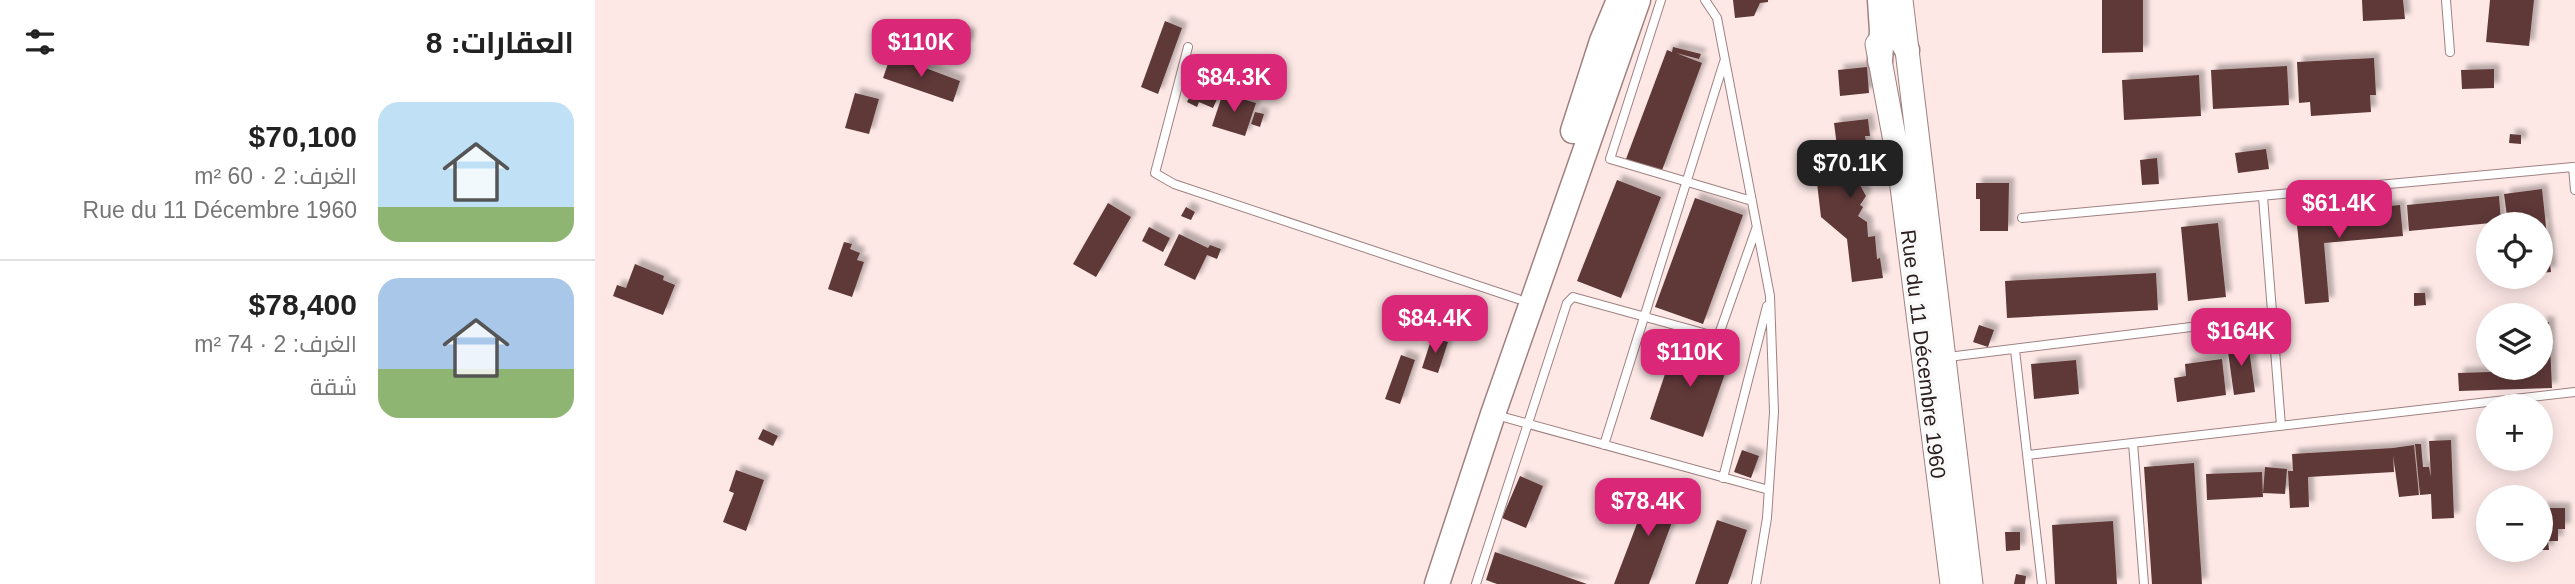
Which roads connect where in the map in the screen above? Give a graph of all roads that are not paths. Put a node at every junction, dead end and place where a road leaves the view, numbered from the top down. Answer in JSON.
{"nodes":[{"id":1,"x":1609,"y":0,"type":"edge"},
{"id":2,"x":1619,"y":0,"type":"edge"},
{"id":3,"x":1627,"y":0,"type":"edge"},
{"id":4,"x":1638,"y":0,"type":"edge"},
{"id":5,"x":1661,"y":0,"type":"edge"},
{"id":6,"x":1705,"y":0,"type":"edge"},
{"id":7,"x":1868,"y":0,"type":"edge"},
{"id":8,"x":1880,"y":0,"type":"edge"},
{"id":9,"x":1888,"y":0,"type":"edge"},
{"id":10,"x":1901,"y":0,"type":"edge"},
{"id":11,"x":2446,"y":0,"type":"edge"},
{"id":12,"x":1625,"y":31,"type":"junction"},
{"id":13,"x":1602,"y":41,"type":"junction"},
{"id":14,"x":1188,"y":47,"type":"dead end"},
{"id":15,"x":1906,"y":50,"type":"junction"},
{"id":16,"x":2450,"y":52,"type":"dead end"},
{"id":17,"x":1725,"y":59,"type":"junction"},
{"id":18,"x":1880,"y":61,"type":"junction"},
{"id":19,"x":1687,"y":182,"type":"junction"},
{"id":20,"x":2575,"y":190,"type":"edge"},
{"id":21,"x":2263,"y":197,"type":"junction"},
{"id":22,"x":1752,"y":201,"type":"junction"},
{"id":23,"x":2022,"y":218,"type":"dead end"},
{"id":24,"x":1757,"y":227,"type":"junction"},
{"id":25,"x":1770,"y":296,"type":"junction"},
{"id":26,"x":1518,"y":299,"type":"junction"},
{"id":27,"x":1644,"y":317,"type":"junction"},
{"id":28,"x":2272,"y":317,"type":"junction"},
{"id":29,"x":2015,"y":350,"type":"junction"},
{"id":30,"x":1945,"y":358,"type":"junction"},
{"id":31,"x":2575,"y":392,"type":"edge"},
{"id":32,"x":1493,"y":414,"type":"junction"},
{"id":33,"x":1529,"y":424,"type":"junction"},
{"id":34,"x":2281,"y":426,"type":"junction"},
{"id":35,"x":2133,"y":443,"type":"junction"},
{"id":36,"x":1604,"y":445,"type":"junction"},
{"id":37,"x":2028,"y":455,"type":"junction"},
{"id":38,"x":1723,"y":478,"type":"junction"},
{"id":39,"x":1769,"y":490,"type":"junction"},
{"id":40,"x":1426,"y":584,"type":"edge"},
{"id":41,"x":1437,"y":584,"type":"edge"},
{"id":42,"x":1476,"y":584,"type":"edge"},
{"id":43,"x":1756,"y":584,"type":"edge"},
{"id":44,"x":1952,"y":584,"type":"edge"},
{"id":45,"x":1971,"y":584,"type":"edge"},
{"id":46,"x":2042,"y":584,"type":"edge"},
{"id":47,"x":2144,"y":584,"type":"edge"}],
"edges":[{"from":1,"to":13,"type":"main road"},
{"from":2,"to":13,"type":"main road"},
{"from":3,"to":12,"type":"main road"},
{"from":4,"to":12,"type":"main road"},
{"from":5,"to":19,"type":"lane"},
{"from":6,"to":17,"type":"lane"},
{"from":7,"to":18,"type":"main road","name":"Rue du 11 Décembre 1960"},
{"from":8,"to":18,"type":"main road"},
{"from":9,"to":15,"type":"main road"},
{"from":10,"to":15,"type":"main road","name":"Rue du 11 Décembre 1960"},
{"from":11,"to":16,"type":"lane"},
{"from":12,"to":32,"type":"main road"},
{"from":13,"to":26,"type":"main road"},
{"from":14,"to":26,"type":"lane"},
{"from":15,"to":30,"type":"main road","name":"Rue du 11 Décembre 1960"},
{"from":17,"to":19,"type":"lane"},
{"from":17,"to":22,"type":"lane"},
{"from":18,"to":44,"type":"main road","name":"Rue du 11 Décembre 1960"},
{"from":19,"to":22,"type":"lane"},
{"from":19,"to":27,"type":"lane"},
{"from":20,"to":21,"type":"lane"},
{"from":21,"to":23,"type":"lane"},
{"from":21,"to":28,"type":"lane"},
{"from":22,"to":24,"type":"lane"},
{"from":24,"to":25,"type":"lane"},
{"from":24,"to":27,"type":"lane"},
{"from":25,"to":38,"type":"lane"},
{"from":25,"to":39,"type":"lane"},
{"from":26,"to":40,"type":"main road"},
{"from":27,"to":33,"type":"lane"},
{"from":27,"to":36,"type":"lane"},
{"from":28,"to":29,"type":"lane"},
{"from":28,"to":34,"type":"lane"},
{"from":29,"to":30,"type":"lane"},
{"from":29,"to":37,"type":"lane"},
{"from":30,"to":45,"type":"main road","name":"Rue du 11 Décembre 1960"},
{"from":31,"to":34,"type":"lane"},
{"from":32,"to":33,"type":"lane"},
{"from":32,"to":41,"type":"main road"},
{"from":33,"to":36,"type":"lane"},
{"from":33,"to":42,"type":"lane"},
{"from":34,"to":35,"type":"lane"},
{"from":35,"to":37,"type":"lane"},
{"from":35,"to":47,"type":"lane"},
{"from":36,"to":38,"type":"lane"},
{"from":37,"to":46,"type":"lane"},
{"from":38,"to":39,"type":"lane"},
{"from":39,"to":43,"type":"lane"}]}
